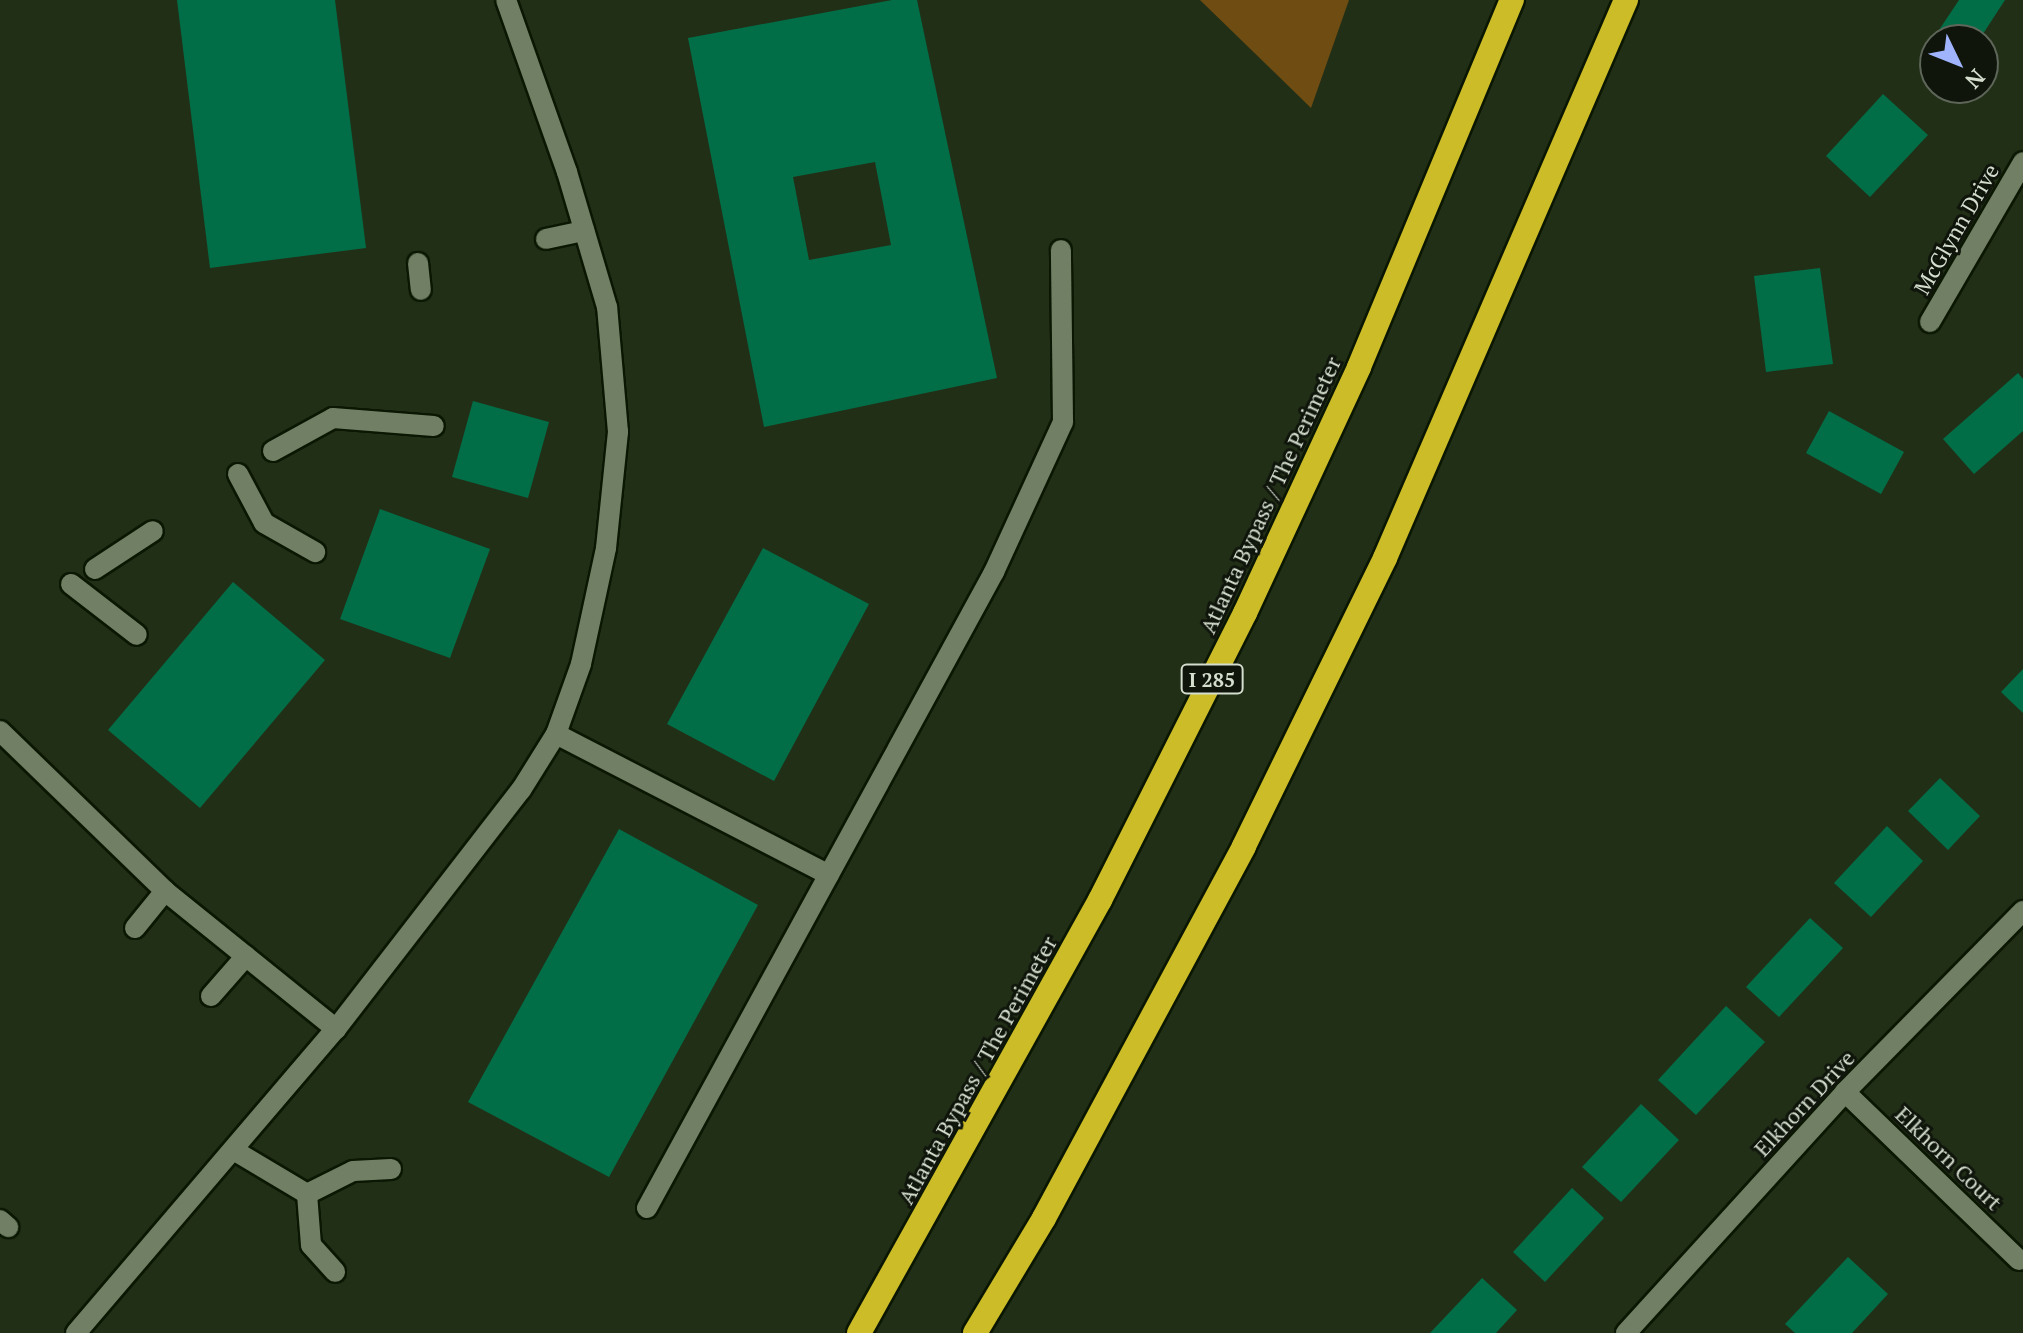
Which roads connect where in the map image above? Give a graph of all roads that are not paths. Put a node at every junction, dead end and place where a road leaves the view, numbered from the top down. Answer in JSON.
{"nodes":[{"id":1,"x":506,"y":0,"type":"edge"},
{"id":2,"x":1512,"y":0,"type":"edge"},
{"id":3,"x":1626,"y":0,"type":"edge"},
{"id":4,"x":2023,"y":162,"type":"edge"},
{"id":5,"x":584,"y":231,"type":"junction"},
{"id":6,"x":546,"y":239,"type":"dead end"},
{"id":7,"x":1061,"y":250,"type":"dead end"},
{"id":8,"x":418,"y":263,"type":"dead end"},
{"id":9,"x":421,"y":290,"type":"dead end"},
{"id":10,"x":1930,"y":322,"type":"dead end"},
{"id":11,"x":434,"y":426,"type":"dead end"},
{"id":12,"x":273,"y":451,"type":"dead end"},
{"id":13,"x":238,"y":474,"type":"dead end"},
{"id":14,"x":153,"y":531,"type":"dead end"},
{"id":15,"x":315,"y":552,"type":"dead end"},
{"id":16,"x":95,"y":569,"type":"dead end"},
{"id":17,"x":71,"y":584,"type":"dead end"},
{"id":18,"x":137,"y":635,"type":"dead end"},
{"id":19,"x":0,"y":731,"type":"edge"},
{"id":20,"x":556,"y":734,"type":"junction"},
{"id":21,"x":829,"y":875,"type":"junction"},
{"id":22,"x":165,"y":891,"type":"junction"},
{"id":23,"x":2023,"y":911,"type":"edge"},
{"id":24,"x":135,"y":928,"type":"dead end"},
{"id":25,"x":246,"y":956,"type":"junction"},
{"id":26,"x":211,"y":996,"type":"dead end"},
{"id":27,"x":336,"y":1029,"type":"junction"},
{"id":28,"x":1845,"y":1092,"type":"junction"},
{"id":29,"x":235,"y":1151,"type":"junction"},
{"id":30,"x":391,"y":1169,"type":"dead end"},
{"id":31,"x":307,"y":1194,"type":"junction"},
{"id":32,"x":647,"y":1208,"type":"dead end"},
{"id":33,"x":2019,"y":1260,"type":"dead end"},
{"id":34,"x":335,"y":1272,"type":"dead end"},
{"id":35,"x":76,"y":1333,"type":"edge"},
{"id":36,"x":859,"y":1333,"type":"edge"},
{"id":37,"x":975,"y":1333,"type":"edge"},
{"id":38,"x":1626,"y":1333,"type":"edge"}],
"edges":[{"from":1,"to":5,"type":"street"},
{"from":2,"to":36,"type":"highway","name":"Atlanta Bypass / The Perimeter","number":"I 285"},
{"from":3,"to":37,"type":"highway"},
{"from":4,"to":10,"type":"street","name":"McGlynn Drive"},
{"from":5,"to":6,"type":"street"},
{"from":5,"to":20,"type":"street"},
{"from":7,"to":21,"type":"street"},
{"from":8,"to":9,"type":"street"},
{"from":11,"to":12,"type":"street"},
{"from":13,"to":15,"type":"street"},
{"from":14,"to":16,"type":"street"},
{"from":17,"to":18,"type":"street"},
{"from":19,"to":22,"type":"street"},
{"from":20,"to":21,"type":"street"},
{"from":20,"to":27,"type":"street"},
{"from":21,"to":32,"type":"street"},
{"from":22,"to":24,"type":"street"},
{"from":22,"to":25,"type":"street"},
{"from":23,"to":28,"type":"street","name":"Elkhorn Drive"},
{"from":25,"to":26,"type":"street"},
{"from":25,"to":27,"type":"street"},
{"from":27,"to":29,"type":"street"},
{"from":28,"to":33,"type":"street","name":"Elkhorn Court"},
{"from":28,"to":38,"type":"street","name":"Elkhorn Drive"},
{"from":29,"to":31,"type":"street"},
{"from":29,"to":35,"type":"street"},
{"from":30,"to":31,"type":"street"},
{"from":31,"to":34,"type":"street"}]}
